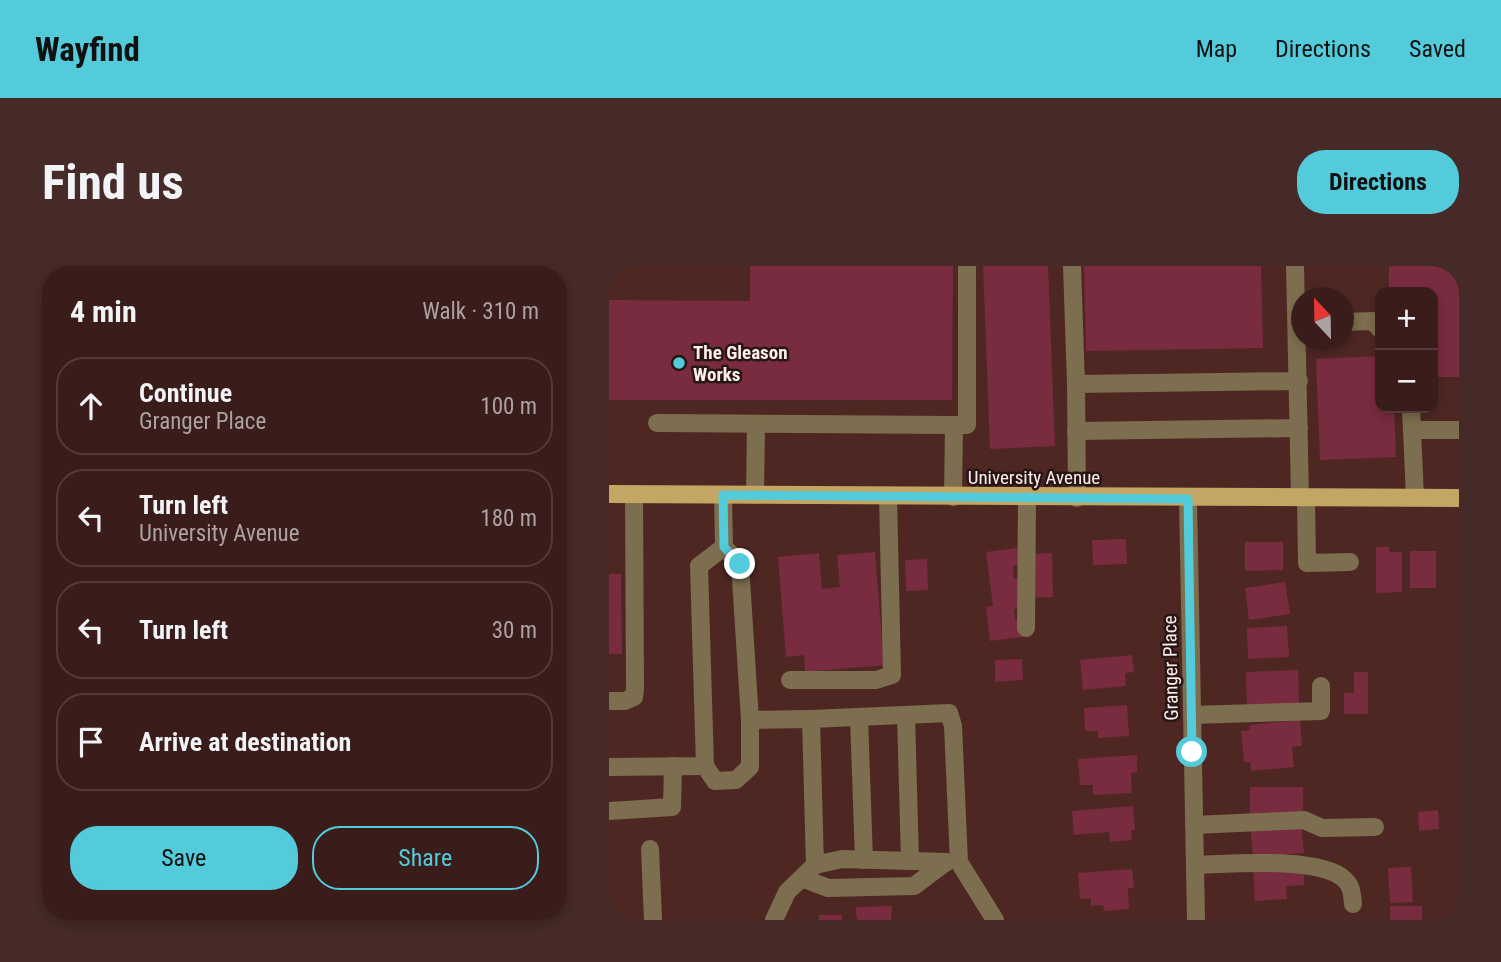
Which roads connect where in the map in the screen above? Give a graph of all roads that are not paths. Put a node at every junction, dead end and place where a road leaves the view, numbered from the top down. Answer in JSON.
{"nodes":[{"id":1,"x":967,"y":266,"type":"edge"},
{"id":2,"x":1072,"y":266,"type":"edge"},
{"id":3,"x":1295,"y":266,"type":"edge"},
{"id":4,"x":1296,"y":287,"type":"edge"},
{"id":5,"x":1354,"y":322,"type":"edge"},
{"id":6,"x":1375,"y":323,"type":"edge"},
{"id":7,"x":1299,"y":350,"type":"edge"},
{"id":8,"x":1299,"y":381,"type":"junction"},
{"id":9,"x":1076,"y":384,"type":"junction"},
{"id":10,"x":1412,"y":413,"type":"edge"},
{"id":11,"x":657,"y":423,"type":"dead end"},
{"id":12,"x":756,"y":424,"type":"junction"},
{"id":13,"x":954,"y":425,"type":"junction"},
{"id":14,"x":1299,"y":428,"type":"junction"},
{"id":15,"x":1414,"y":430,"type":"junction"},
{"id":16,"x":1459,"y":430,"type":"edge"},
{"id":17,"x":1076,"y":431,"type":"junction"},
{"id":18,"x":609,"y":494,"type":"edge"},
{"id":19,"x":634,"y":495,"type":"junction"},
{"id":20,"x":723,"y":495,"type":"junction"},
{"id":21,"x":755,"y":495,"type":"junction"},
{"id":22,"x":888,"y":496,"type":"junction"},
{"id":23,"x":953,"y":497,"type":"junction"},
{"id":24,"x":1027,"y":497,"type":"junction"},
{"id":25,"x":1303,"y":497,"type":"junction"},
{"id":26,"x":1415,"y":497,"type":"junction"},
{"id":27,"x":1077,"y":498,"type":"junction"},
{"id":28,"x":1459,"y":498,"type":"edge"},
{"id":29,"x":1188,"y":499,"type":"junction"},
{"id":30,"x":724,"y":547,"type":"junction"},
{"id":31,"x":1350,"y":562,"type":"dead end"},
{"id":32,"x":1026,"y":628,"type":"dead end"},
{"id":33,"x":790,"y":680,"type":"dead end"},
{"id":34,"x":1321,"y":686,"type":"dead end"},
{"id":35,"x":609,"y":701,"type":"edge"},
{"id":36,"x":906,"y":715,"type":"junction"},
{"id":37,"x":1192,"y":715,"type":"junction"},
{"id":38,"x":859,"y":717,"type":"junction"},
{"id":39,"x":811,"y":719,"type":"junction"},
{"id":40,"x":750,"y":720,"type":"junction"},
{"id":41,"x":673,"y":766,"type":"junction"},
{"id":42,"x":705,"y":766,"type":"junction"},
{"id":43,"x":609,"y":767,"type":"edge"},
{"id":44,"x":609,"y":811,"type":"edge"},
{"id":45,"x":1194,"y":825,"type":"junction"},
{"id":46,"x":1375,"y":827,"type":"dead end"},
{"id":47,"x":650,"y":849,"type":"dead end"},
{"id":48,"x":864,"y":860,"type":"junction"},
{"id":49,"x":910,"y":861,"type":"junction"},
{"id":50,"x":953,"y":862,"type":"junction"},
{"id":51,"x":815,"y":865,"type":"junction"},
{"id":52,"x":1195,"y":865,"type":"junction"},
{"id":53,"x":802,"y":878,"type":"junction"},
{"id":54,"x":1353,"y":904,"type":"dead end"},
{"id":55,"x":653,"y":920,"type":"edge"},
{"id":56,"x":773,"y":920,"type":"edge"},
{"id":57,"x":995,"y":920,"type":"edge"},
{"id":58,"x":1196,"y":920,"type":"edge"}],
"edges":[{"from":1,"to":13,"type":"street"},
{"from":2,"to":9,"type":"street"},
{"from":3,"to":4,"type":"street"},
{"from":5,"to":6,"type":"street"},
{"from":7,"to":8,"type":"street"},
{"from":8,"to":9,"type":"street"},
{"from":8,"to":14,"type":"street"},
{"from":9,"to":17,"type":"street"},
{"from":10,"to":15,"type":"street"},
{"from":11,"to":12,"type":"street"},
{"from":12,"to":13,"type":"street"},
{"from":12,"to":21,"type":"street"},
{"from":13,"to":23,"type":"street"},
{"from":14,"to":17,"type":"street"},
{"from":14,"to":25,"type":"street"},
{"from":15,"to":16,"type":"street"},
{"from":15,"to":26,"type":"street"},
{"from":17,"to":27,"type":"street"},
{"from":18,"to":19,"type":"main road","name":"University Avenue"},
{"from":19,"to":20,"type":"main road","name":"University Avenue"},
{"from":19,"to":35,"type":"street"},
{"from":20,"to":21,"type":"main road","name":"University Avenue"},
{"from":20,"to":30,"type":"street"},
{"from":21,"to":22,"type":"main road","name":"University Avenue"},
{"from":22,"to":23,"type":"main road","name":"University Avenue"},
{"from":22,"to":33,"type":"street"},
{"from":23,"to":24,"type":"main road","name":"University Avenue"},
{"from":24,"to":27,"type":"main road","name":"University Avenue"},
{"from":24,"to":32,"type":"street"},
{"from":25,"to":26,"type":"main road","name":"University Avenue"},
{"from":25,"to":29,"type":"main road","name":"University Avenue"},
{"from":25,"to":31,"type":"street"},
{"from":26,"to":28,"type":"main road","name":"University Avenue"},
{"from":27,"to":29,"type":"main road","name":"University Avenue"},
{"from":29,"to":37,"type":"street","name":"Granger Place"},
{"from":30,"to":40,"type":"street"},
{"from":30,"to":42,"type":"street"},
{"from":34,"to":37,"type":"street"},
{"from":36,"to":38,"type":"street"},
{"from":36,"to":49,"type":"street"},
{"from":36,"to":50,"type":"street"},
{"from":37,"to":45,"type":"street","name":"Granger Place"},
{"from":38,"to":39,"type":"street"},
{"from":38,"to":48,"type":"street"},
{"from":39,"to":40,"type":"street"},
{"from":39,"to":51,"type":"street"},
{"from":40,"to":42,"type":"street"},
{"from":41,"to":42,"type":"street"},
{"from":41,"to":43,"type":"street"},
{"from":41,"to":44,"type":"street"},
{"from":45,"to":46,"type":"street"},
{"from":45,"to":52,"type":"street","name":"Granger Place"},
{"from":47,"to":55,"type":"street"},
{"from":48,"to":49,"type":"street"},
{"from":48,"to":51,"type":"street"},
{"from":49,"to":50,"type":"street"},
{"from":50,"to":53,"type":"street"},
{"from":50,"to":57,"type":"street"},
{"from":51,"to":53,"type":"street"},
{"from":52,"to":54,"type":"street"},
{"from":52,"to":58,"type":"street","name":"Granger Place"},
{"from":53,"to":56,"type":"street"}]}
